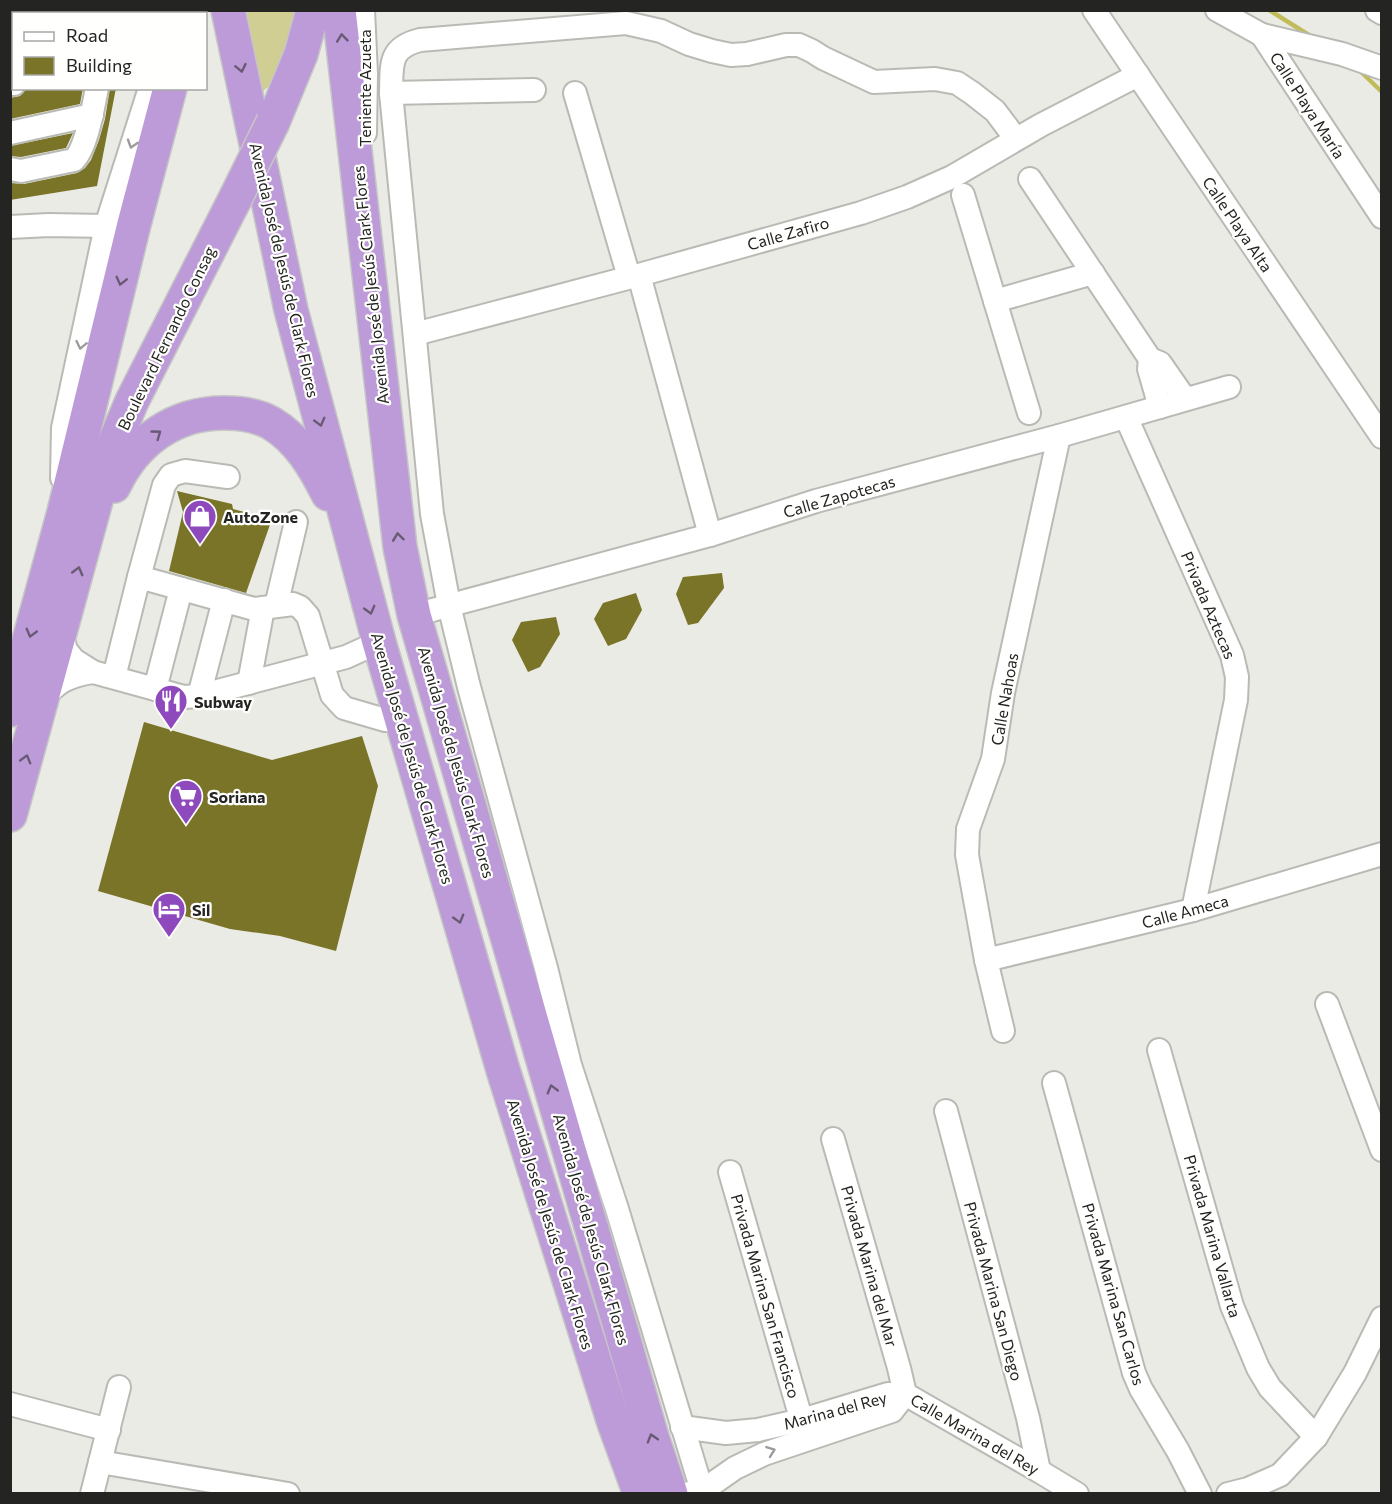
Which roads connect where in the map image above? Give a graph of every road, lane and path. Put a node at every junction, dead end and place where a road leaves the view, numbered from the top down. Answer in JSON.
{"nodes":[{"id":1,"x":228,"y":10,"type":"edge"},
{"id":2,"x":313,"y":10,"type":"edge"},
{"id":3,"x":339,"y":10,"type":"edge"},
{"id":4,"x":363,"y":10,"type":"edge"},
{"id":5,"x":1094,"y":10,"type":"edge"},
{"id":6,"x":1217,"y":10,"type":"edge"},
{"id":7,"x":1377,"y":10,"type":"edge"},
{"id":8,"x":1382,"y":13,"type":"edge"},
{"id":9,"x":1262,"y":35,"type":"junction"},
{"id":10,"x":1382,"y":68,"type":"edge"},
{"id":11,"x":1138,"y":75,"type":"junction"},
{"id":12,"x":97,"y":90,"type":"edge"},
{"id":13,"x":149,"y":90,"type":"edge"},
{"id":14,"x":169,"y":90,"type":"edge"},
{"id":15,"x":534,"y":90,"type":"dead end"},
{"id":16,"x":391,"y":93,"type":"junction"},
{"id":17,"x":575,"y":93,"type":"dead end"},
{"id":18,"x":92,"y":115,"type":"junction"},
{"id":19,"x":10,"y":133,"type":"edge"},
{"id":20,"x":1017,"y":139,"type":"junction"},
{"id":21,"x":10,"y":169,"type":"edge"},
{"id":22,"x":1030,"y":179,"type":"dead end"},
{"id":23,"x":963,"y":195,"type":"dead end"},
{"id":24,"x":361,"y":201,"type":"junction"},
{"id":25,"x":1382,"y":217,"type":"edge"},
{"id":26,"x":106,"y":226,"type":"junction"},
{"id":27,"x":10,"y":227,"type":"edge"},
{"id":28,"x":1093,"y":273,"type":"junction"},
{"id":29,"x":634,"y":276,"type":"junction"},
{"id":30,"x":995,"y":301,"type":"junction"},
{"id":31,"x":415,"y":334,"type":"junction"},
{"id":32,"x":1150,"y":359,"type":"junction"},
{"id":33,"x":1229,"y":387,"type":"dead end"},
{"id":34,"x":1185,"y":399,"type":"junction"},
{"id":35,"x":1160,"y":407,"type":"junction"},
{"id":36,"x":1029,"y":413,"type":"dead end"},
{"id":37,"x":1126,"y":417,"type":"junction"},
{"id":38,"x":1059,"y":436,"type":"junction"},
{"id":39,"x":1382,"y":437,"type":"edge"},
{"id":40,"x":228,"y":477,"type":"dead end"},
{"id":41,"x":76,"y":522,"type":"junction"},
{"id":42,"x":296,"y":522,"type":"dead end"},
{"id":43,"x":710,"y":535,"type":"junction"},
{"id":44,"x":352,"y":541,"type":"junction"},
{"id":45,"x":139,"y":577,"type":"junction"},
{"id":46,"x":181,"y":589,"type":"junction"},
{"id":47,"x":224,"y":600,"type":"junction"},
{"id":48,"x":449,"y":605,"type":"junction"},
{"id":49,"x":269,"y":607,"type":"junction"},
{"id":50,"x":414,"y":615,"type":"junction"},
{"id":51,"x":61,"y":634,"type":"junction"},
{"id":52,"x":381,"y":651,"type":"junction"},
{"id":53,"x":322,"y":664,"type":"junction"},
{"id":54,"x":103,"y":675,"type":"junction"},
{"id":55,"x":249,"y":683,"type":"junction"},
{"id":56,"x":155,"y":689,"type":"junction"},
{"id":57,"x":199,"y":696,"type":"junction"},
{"id":58,"x":26,"y":708,"type":"edge"},
{"id":59,"x":401,"y":720,"type":"junction"},
{"id":60,"x":444,"y":720,"type":"junction"},
{"id":61,"x":12,"y":806,"type":"edge"},
{"id":62,"x":1382,"y":854,"type":"edge"},
{"id":63,"x":1193,"y":910,"type":"junction"},
{"id":64,"x":986,"y":960,"type":"junction"},
{"id":65,"x":1327,"y":1004,"type":"dead end"},
{"id":66,"x":1003,"y":1031,"type":"dead end"},
{"id":67,"x":1159,"y":1050,"type":"dead end"},
{"id":68,"x":1054,"y":1083,"type":"dead end"},
{"id":69,"x":946,"y":1112,"type":"dead end"},
{"id":70,"x":833,"y":1139,"type":"dead end"},
{"id":71,"x":1382,"y":1150,"type":"edge"},
{"id":72,"x":730,"y":1172,"type":"dead end"},
{"id":73,"x":595,"y":1238,"type":"junction"},
{"id":74,"x":638,"y":1281,"type":"junction"},
{"id":75,"x":1382,"y":1318,"type":"edge"},
{"id":76,"x":119,"y":1387,"type":"dead end"},
{"id":77,"x":905,"y":1394,"type":"junction"},
{"id":78,"x":10,"y":1404,"type":"edge"},
{"id":79,"x":614,"y":1423,"type":"junction"},
{"id":80,"x":682,"y":1427,"type":"junction"},
{"id":81,"x":805,"y":1429,"type":"junction"},
{"id":82,"x":109,"y":1430,"type":"junction"},
{"id":83,"x":726,"y":1433,"type":"junction"},
{"id":84,"x":1316,"y":1437,"type":"junction"},
{"id":85,"x":100,"y":1462,"type":"junction"},
{"id":86,"x":735,"y":1468,"type":"junction"},
{"id":87,"x":1039,"y":1471,"type":"junction"},
{"id":88,"x":691,"y":1493,"type":"edge"},
{"id":89,"x":92,"y":1494,"type":"edge"},
{"id":90,"x":288,"y":1494,"type":"edge"},
{"id":91,"x":640,"y":1494,"type":"edge"},
{"id":92,"x":663,"y":1494,"type":"edge"},
{"id":93,"x":1077,"y":1494,"type":"edge"},
{"id":94,"x":1200,"y":1494,"type":"edge"},
{"id":95,"x":1228,"y":1494,"type":"edge"}],
"edges":[{"from":1,"to":44,"type":"highway","name":"Avenida José de Jesús de Clark Flores","one_way":true},
{"from":2,"to":41,"type":"highway","name":"Boulevard Fernando Consag","bridge":true},
{"from":24,"to":3,"type":"highway","name":"Avenida José de Jesús Clark Flores","one_way":true},
{"from":4,"to":24,"type":"street","name":"Teniente Azueta"},
{"from":5,"to":11,"type":"street","name":"Calle Playa Alta"},
{"from":6,"to":9,"type":"street","name":"Calle Playa María"},
{"from":7,"to":8,"type":"street"},
{"from":9,"to":10,"type":"street"},
{"from":9,"to":25,"type":"street","name":"Calle Playa María"},
{"from":11,"to":20,"type":"street","name":"Calle Zafiro"},
{"from":11,"to":39,"type":"street","name":"Calle Playa Alta"},
{"from":12,"to":18,"type":"street"},
{"from":13,"to":26,"type":"street","one_way":true},
{"from":14,"to":41,"type":"highway","name":"Boulevard Fernando Consag","one_way":true},
{"from":15,"to":16,"type":"street"},
{"from":16,"to":20,"type":"street"},
{"from":16,"to":31,"type":"street"},
{"from":17,"to":29,"type":"street"},
{"from":18,"to":19,"type":"street"},
{"from":18,"to":21,"type":"street"},
{"from":20,"to":29,"type":"street","name":"Calle Zafiro"},
{"from":22,"to":28,"type":"street"},
{"from":23,"to":30,"type":"street"},
{"from":50,"to":24,"type":"highway","name":"Avenida José de Jesús Clark Flores","one_way":true},
{"from":26,"to":27,"type":"street"},
{"from":26,"to":41,"type":"street","one_way":true},
{"from":28,"to":30,"type":"street"},
{"from":28,"to":32,"type":"street"},
{"from":29,"to":31,"type":"street","name":"Calle Zafiro"},
{"from":29,"to":43,"type":"street"},
{"from":30,"to":36,"type":"street"},
{"from":31,"to":48,"type":"street"},
{"from":32,"to":34,"type":"street"},
{"from":32,"to":35,"type":"street"},
{"from":33,"to":34,"type":"street","name":"Calle Zapotecas"},
{"from":34,"to":35,"type":"street","name":"Calle Zapotecas"},
{"from":35,"to":37,"type":"street","name":"Calle Zapotecas"},
{"from":37,"to":38,"type":"street","name":"Calle Zapotecas"},
{"from":37,"to":63,"type":"street","name":"Privada Aztecas"},
{"from":38,"to":43,"type":"street","name":"Calle Zapotecas"},
{"from":38,"to":64,"type":"street","name":"Calle Nahoas"},
{"from":40,"to":45,"type":"street"},
{"from":41,"to":44,"type":"highway","one_way":true},
{"from":51,"to":41,"type":"highway","name":"Boulevard Fernando Consag","one_way":true},
{"from":41,"to":58,"type":"highway","name":"Boulevard Fernando Consag","one_way":true},
{"from":42,"to":49,"type":"street"},
{"from":43,"to":48,"type":"street","name":"Calle Zapotecas"},
{"from":44,"to":52,"type":"highway","name":"Avenida José de Jesús de Clark Flores","one_way":true},
{"from":45,"to":46,"type":"street"},
{"from":45,"to":54,"type":"street"},
{"from":46,"to":47,"type":"street"},
{"from":46,"to":56,"type":"street"},
{"from":47,"to":49,"type":"street"},
{"from":47,"to":57,"type":"street"},
{"from":48,"to":50,"type":"street","name":"Calle Zapotecas"},
{"from":48,"to":74,"type":"street"},
{"from":49,"to":53,"type":"street"},
{"from":49,"to":55,"type":"street"},
{"from":50,"to":60,"type":"highway","name":"Avenida José de Jesús Clark Flores"},
{"from":51,"to":54,"type":"street"},
{"from":51,"to":58,"type":"highway","name":"Boulevard Fernando Consag"},
{"from":52,"to":53,"type":"street"},
{"from":52,"to":59,"type":"highway","name":"Avenida José de Jesús de Clark Flores"},
{"from":52,"to":60,"type":"highway"},
{"from":53,"to":55,"type":"street"},
{"from":53,"to":59,"type":"street"},
{"from":54,"to":56,"type":"street"},
{"from":54,"to":58,"type":"street"},
{"from":55,"to":57,"type":"street"},
{"from":56,"to":57,"type":"street"},
{"from":61,"to":58,"type":"highway","name":"Boulevard Fernando Consag","one_way":true},
{"from":59,"to":79,"type":"highway","name":"Avenida José de Jesús de Clark Flores","one_way":true},
{"from":73,"to":60,"type":"highway","name":"Avenida José de Jesús Clark Flores","one_way":true},
{"from":62,"to":63,"type":"street","name":"Calle Ameca"},
{"from":63,"to":64,"type":"street","name":"Calle Ameca"},
{"from":64,"to":66,"type":"street","name":"Calle Nahoas"},
{"from":65,"to":71,"type":"street"},
{"from":67,"to":84,"type":"street","name":"Privada Marina Vallarta"},
{"from":68,"to":94,"type":"street","name":"Privada Marina San Carlos"},
{"from":69,"to":87,"type":"street","name":"Privada Marina San Diego"},
{"from":70,"to":77,"type":"street","name":"Privada Marina del Mar"},
{"from":72,"to":81,"type":"street","name":"Privada Marina San Francisco"},
{"from":73,"to":74,"type":"street"},
{"from":88,"to":73,"type":"highway","name":"Avenida José de Jesús Clark Flores","one_way":true},
{"from":74,"to":80,"type":"street"},
{"from":75,"to":84,"type":"street"},
{"from":76,"to":82,"type":"street"},
{"from":77,"to":81,"type":"street","name":"Marina del Rey"},
{"from":77,"to":87,"type":"street","name":"Calle Marina del Rey"},
{"from":78,"to":82,"type":"street"},
{"from":79,"to":91,"type":"highway","name":"Avenida José de Jesús de Clark Flores"},
{"from":79,"to":92,"type":"street"},
{"from":80,"to":83,"type":"street","name":"Marina del Rey"},
{"from":80,"to":88,"type":"street"},
{"from":81,"to":83,"type":"street","name":"Marina del Rey"},
{"from":86,"to":81,"type":"street","name":"Marina del Rey","one_way":true},
{"from":82,"to":85,"type":"street"},
{"from":83,"to":86,"type":"street"},
{"from":84,"to":95,"type":"street"},
{"from":85,"to":89,"type":"street"},
{"from":85,"to":90,"type":"street"},
{"from":86,"to":88,"type":"street","name":"Marina del Rey"},
{"from":87,"to":93,"type":"street","name":"Calle Marina del Rey"}]}
